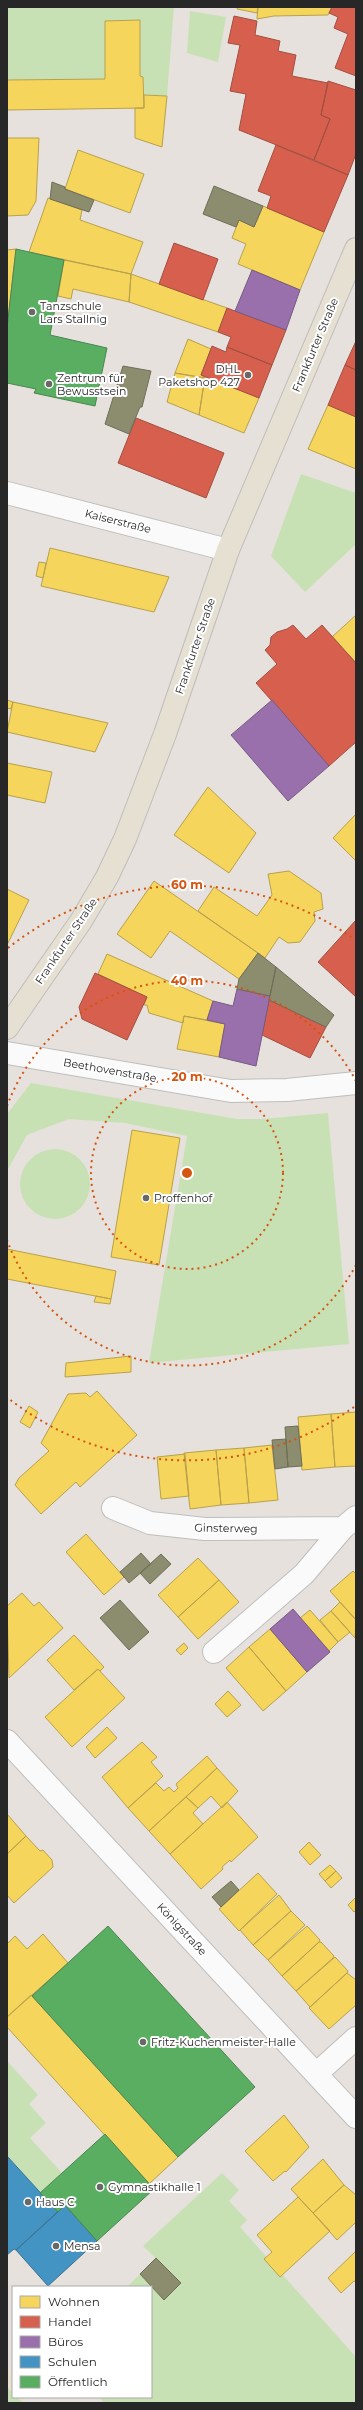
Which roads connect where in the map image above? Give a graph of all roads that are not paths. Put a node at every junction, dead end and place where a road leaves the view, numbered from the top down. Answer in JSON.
{"nodes":[{"id":1,"x":356,"y":249,"type":"edge"},
{"id":2,"x":7,"y":493,"type":"edge"},
{"id":3,"x":228,"y":550,"type":"junction"},
{"id":4,"x":7,"y":1028,"type":"edge"},
{"id":5,"x":7,"y":1053,"type":"edge"},
{"id":6,"x":356,"y":1083,"type":"edge"},
{"id":7,"x":113,"y":1508,"type":"dead end"},
{"id":8,"x":349,"y":1522,"type":"edge"},
{"id":9,"x":214,"y":1652,"type":"dead end"},
{"id":10,"x":7,"y":1740,"type":"edge"},
{"id":11,"x":356,"y":2038,"type":"edge"},
{"id":12,"x":316,"y":2074,"type":"junction"},
{"id":13,"x":356,"y":2117,"type":"edge"}],
"edges":[{"from":1,"to":3,"type":"main road","name":"Frankfurter Straße"},
{"from":2,"to":3,"type":"street","name":"Kaiserstraße"},
{"from":3,"to":4,"type":"main road","name":"Frankfurter Straße"},
{"from":5,"to":6,"type":"street","name":"Beethovenstraße"},
{"from":7,"to":8,"type":"street","name":"Ginsterweg"},
{"from":8,"to":9,"type":"street","name":"Ginsterweg"},
{"from":10,"to":12,"type":"street","name":"Königstraße"},
{"from":11,"to":12,"type":"street"},
{"from":12,"to":13,"type":"street","name":"Königstraße"}]}
